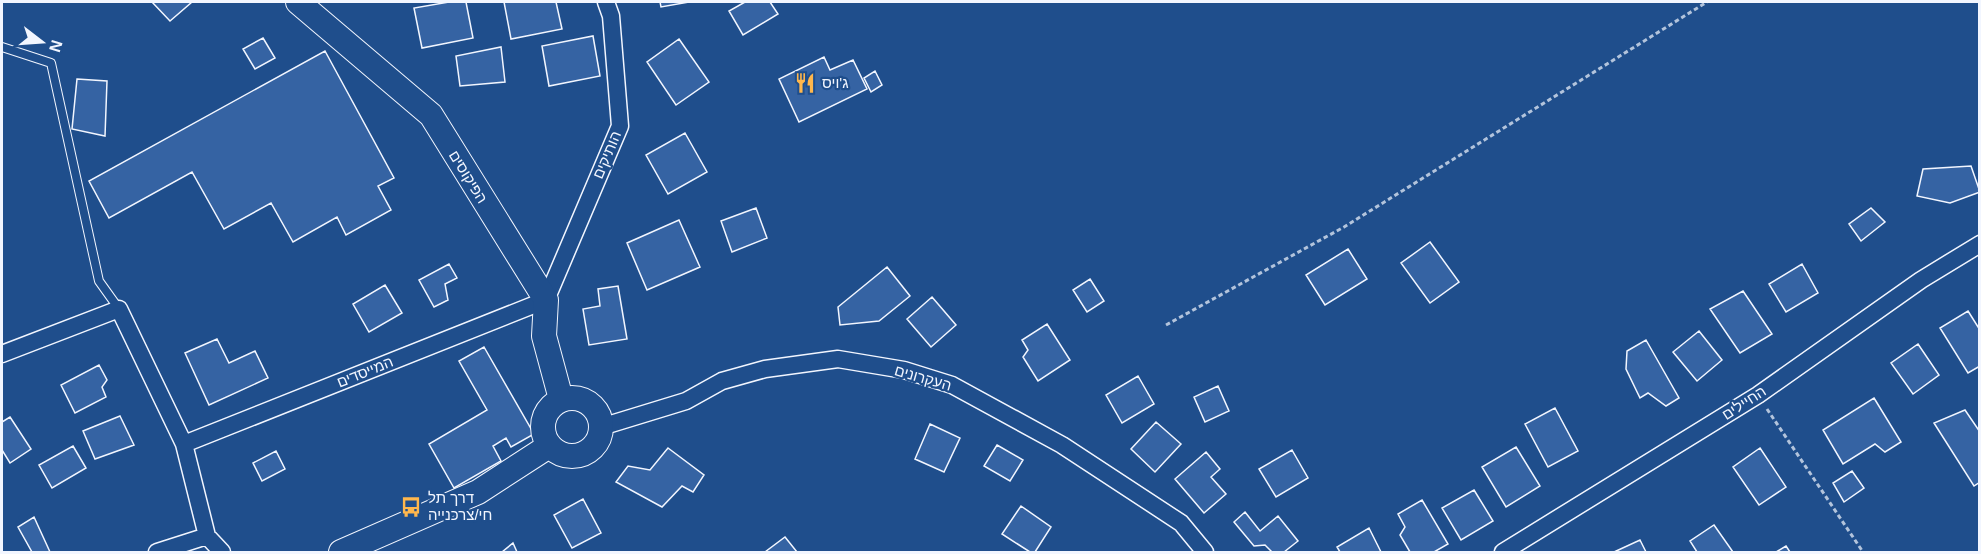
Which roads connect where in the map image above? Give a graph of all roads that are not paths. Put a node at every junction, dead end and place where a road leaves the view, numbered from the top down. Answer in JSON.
{"nodes":[{"id":1,"x":298,"y":2,"type":"edge"},
{"id":2,"x":606,"y":2,"type":"edge"},
{"id":3,"x":2,"y":47,"type":"edge"},
{"id":4,"x":1980,"y":244,"type":"edge"},
{"id":5,"x":546,"y":300,"type":"junction"},
{"id":6,"x":119,"y":309,"type":"junction"},
{"id":7,"x":2,"y":354,"type":"edge"},
{"id":8,"x":561,"y":399,"type":"junction"},
{"id":9,"x":601,"y":427,"type":"junction"},
{"id":10,"x":184,"y":444,"type":"junction"},
{"id":11,"x":549,"y":446,"type":"junction"},
{"id":12,"x":207,"y":536,"type":"junction"},
{"id":13,"x":157,"y":552,"type":"edge"},
{"id":14,"x":222,"y":552,"type":"edge"},
{"id":15,"x":341,"y":552,"type":"edge"},
{"id":16,"x":1205,"y":552,"type":"edge"},
{"id":17,"x":1503,"y":552,"type":"edge"}],
"edges":[{"from":1,"to":5,"type":"street","name":"הפיקוסים"},
{"from":2,"to":5,"type":"street","name":"הותיקים"},
{"from":3,"to":6,"type":"lane"},
{"from":4,"to":17,"type":"street","name":"החיילים"},
{"from":5,"to":8,"type":"street"},
{"from":5,"to":10,"type":"street","name":"המייסדים"},
{"from":6,"to":7,"type":"street"},
{"from":6,"to":10,"type":"street"},
{"from":8,"to":9,"type":"street"},
{"from":8,"to":11,"type":"street"},
{"from":9,"to":11,"type":"street"},
{"from":9,"to":16,"type":"street","name":"העקרונים"},
{"from":10,"to":12,"type":"street"},
{"from":11,"to":15,"type":"street"},
{"from":12,"to":13,"type":"street"},
{"from":12,"to":14,"type":"street"}]}
